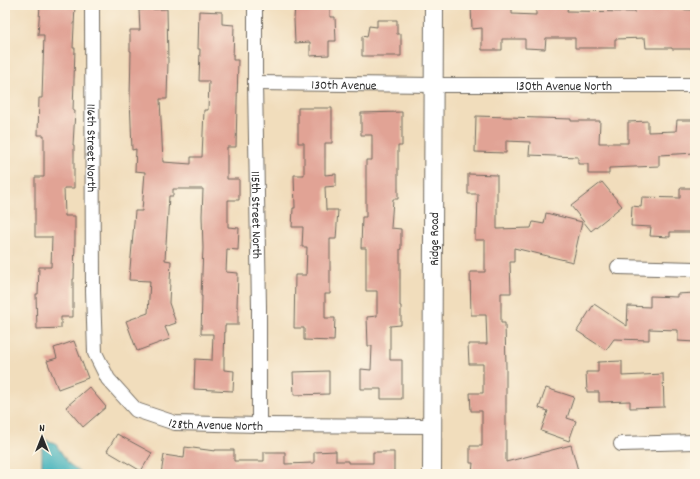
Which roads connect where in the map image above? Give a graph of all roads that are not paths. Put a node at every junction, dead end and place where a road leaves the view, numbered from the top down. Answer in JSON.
{"nodes":[{"id":1,"x":92,"y":5,"type":"edge"},
{"id":2,"x":255,"y":5,"type":"edge"},
{"id":3,"x":434,"y":5,"type":"edge"},
{"id":4,"x":255,"y":83,"type":"junction"},
{"id":5,"x":434,"y":85,"type":"junction"},
{"id":6,"x":695,"y":85,"type":"edge"},
{"id":7,"x":618,"y":267,"type":"dead end"},
{"id":8,"x":695,"y":268,"type":"edge"},
{"id":9,"x":93,"y":291,"type":"joint"},
{"id":10,"x":259,"y":425,"type":"junction"},
{"id":11,"x":432,"y":426,"type":"junction"},
{"id":12,"x":695,"y":442,"type":"edge"},
{"id":13,"x":620,"y":444,"type":"dead end"},
{"id":14,"x":432,"y":474,"type":"edge"}],
"edges":[{"from":1,"to":9,"type":"street","name":"116th Street North"},
{"from":2,"to":4,"type":"street","name":"115th Street North"},
{"from":3,"to":5,"type":"street","name":"Ridge Road"},
{"from":4,"to":5,"type":"street","name":"130th Avenue"},
{"from":4,"to":10,"type":"street","name":"115th Street North"},
{"from":5,"to":6,"type":"street","name":"130th Avenue North"},
{"from":5,"to":11,"type":"street","name":"Ridge Road"},
{"from":7,"to":8,"type":"street"},
{"from":9,"to":10,"type":"street","name":"128th Avenue North"},
{"from":10,"to":11,"type":"street","name":"128th Avenue North"},
{"from":11,"to":14,"type":"street","name":"Ridge Road"},
{"from":12,"to":13,"type":"street"}]}
